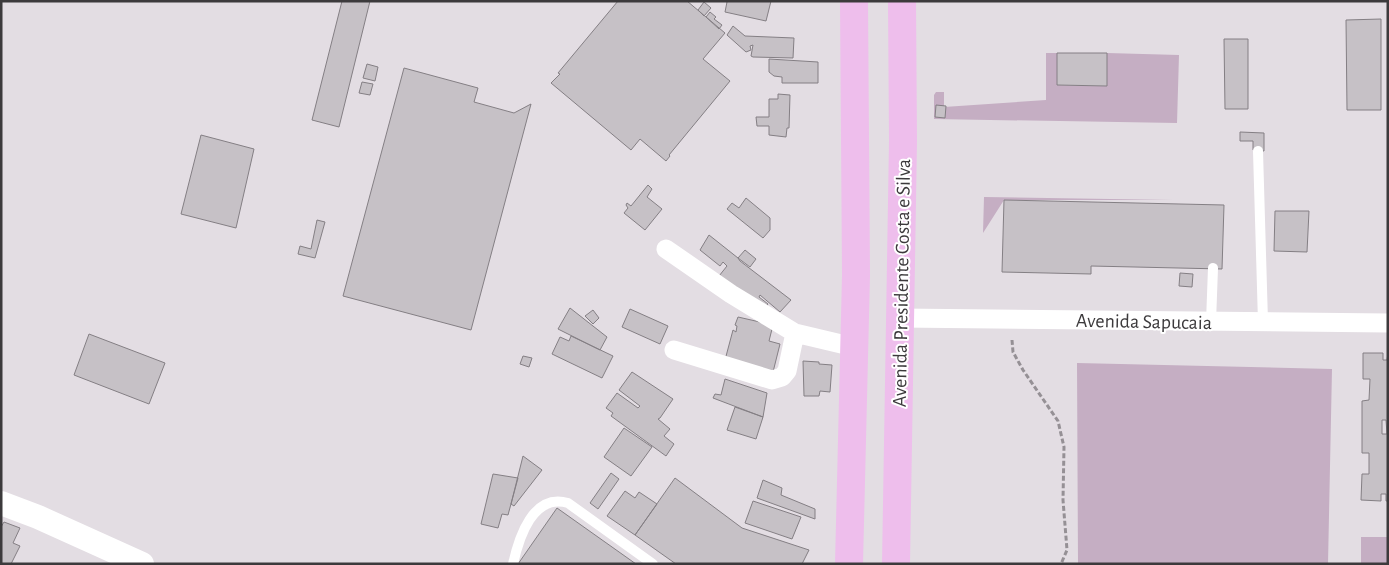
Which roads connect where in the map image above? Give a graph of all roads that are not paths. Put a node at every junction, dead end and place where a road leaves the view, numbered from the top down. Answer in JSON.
{"nodes":[{"id":1,"x":854,"y":1,"type":"edge"},
{"id":2,"x":902,"y":1,"type":"edge"},
{"id":3,"x":1258,"y":151,"type":"dead end"},
{"id":4,"x":666,"y":249,"type":"dead end"},
{"id":5,"x":1212,"y":268,"type":"dead end"},
{"id":6,"x":900,"y":318,"type":"junction"},
{"id":7,"x":1211,"y":322,"type":"junction"},
{"id":8,"x":1264,"y":322,"type":"junction"},
{"id":9,"x":1388,"y":322,"type":"edge"},
{"id":10,"x":795,"y":333,"type":"junction"},
{"id":11,"x":854,"y":347,"type":"junction"},
{"id":12,"x":674,"y":350,"type":"dead end"},
{"id":13,"x":1,"y":503,"type":"edge"},
{"id":14,"x":142,"y":564,"type":"edge"},
{"id":15,"x":512,"y":564,"type":"edge"},
{"id":16,"x":653,"y":564,"type":"edge"},
{"id":17,"x":850,"y":564,"type":"edge"},
{"id":18,"x":896,"y":564,"type":"edge"}],
"edges":[{"from":1,"to":11,"type":"main road"},
{"from":2,"to":6,"type":"main road","name":"Avenida Presidente Costa e Silva"},
{"from":3,"to":8,"type":"lane"},
{"from":4,"to":10,"type":"street"},
{"from":5,"to":7,"type":"lane"},
{"from":6,"to":7,"type":"street","name":"Avenida Sapucaia"},
{"from":6,"to":18,"type":"main road","name":"Avenida Presidente Costa e Silva"},
{"from":7,"to":8,"type":"street","name":"Avenida Sapucaia"},
{"from":8,"to":9,"type":"street","name":"Avenida Sapucaia"},
{"from":10,"to":11,"type":"street"},
{"from":10,"to":12,"type":"street"},
{"from":11,"to":17,"type":"main road"},
{"from":13,"to":14,"type":"street"},
{"from":15,"to":16,"type":"lane"}]}
